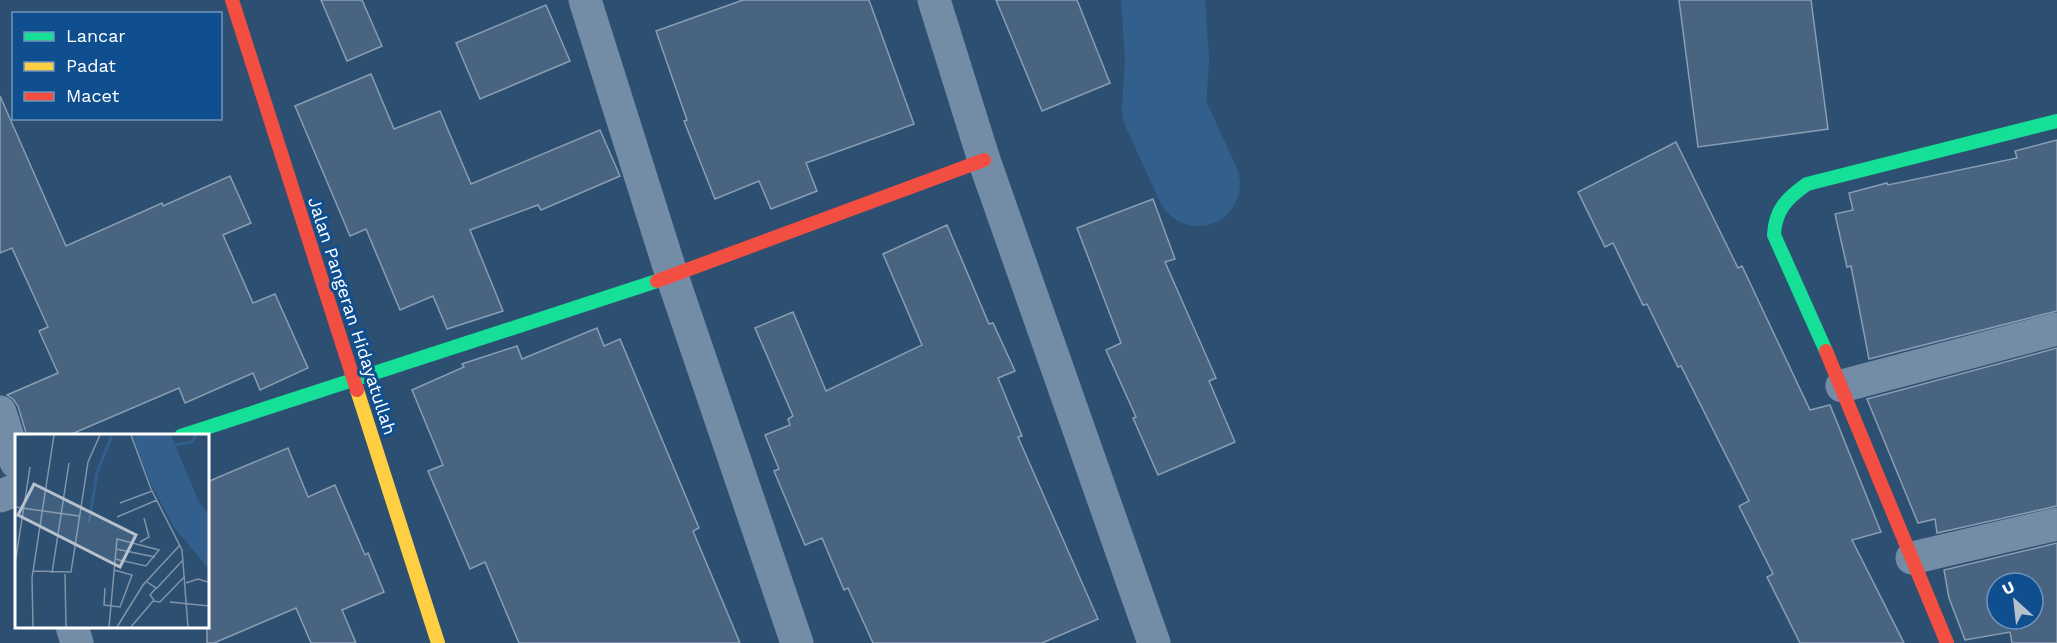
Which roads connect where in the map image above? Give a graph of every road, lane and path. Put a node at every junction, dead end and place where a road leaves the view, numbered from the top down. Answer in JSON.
{"nodes":[{"id":1,"x":232,"y":0,"type":"edge"},
{"id":2,"x":585,"y":0,"type":"edge"},
{"id":3,"x":934,"y":0,"type":"edge"},
{"id":4,"x":2057,"y":121,"type":"edge"},
{"id":5,"x":984,"y":160,"type":"junction"},
{"id":6,"x":672,"y":276,"type":"junction"},
{"id":7,"x":2057,"y":329,"type":"edge"},
{"id":8,"x":352,"y":379,"type":"junction"},
{"id":9,"x":1842,"y":387,"type":"junction"},
{"id":10,"x":0,"y":411,"type":"edge"},
{"id":11,"x":187,"y":434,"type":"edge"},
{"id":12,"x":15,"y":459,"type":"edge"},
{"id":13,"x":15,"y":490,"type":"edge"},
{"id":14,"x":0,"y":495,"type":"edge"},
{"id":15,"x":2057,"y":524,"type":"edge"},
{"id":16,"x":1912,"y":558,"type":"junction"},
{"id":17,"x":72,"y":628,"type":"edge"},
{"id":18,"x":77,"y":643,"type":"edge"},
{"id":19,"x":438,"y":643,"type":"edge"},
{"id":20,"x":797,"y":643,"type":"edge"},
{"id":21,"x":1154,"y":643,"type":"edge"},
{"id":22,"x":1947,"y":643,"type":"edge"}],
"edges":[{"from":1,"to":8,"type":"street","name":"Jalan Pangeran Hidayatullah"},
{"from":2,"to":6,"type":"street"},
{"from":3,"to":5,"type":"street"},
{"from":4,"to":9,"type":"street"},
{"from":5,"to":6,"type":"street"},
{"from":5,"to":21,"type":"street"},
{"from":6,"to":8,"type":"street"},
{"from":6,"to":20,"type":"street"},
{"from":7,"to":9,"type":"street"},
{"from":8,"to":11,"type":"street"},
{"from":8,"to":19,"type":"street","name":"Jalan Pangeran Hidayatullah"},
{"from":9,"to":16,"type":"street"},
{"from":10,"to":12,"type":"street"},
{"from":13,"to":14,"type":"street"},
{"from":15,"to":16,"type":"street"},
{"from":16,"to":22,"type":"street"},
{"from":17,"to":18,"type":"street"}]}
